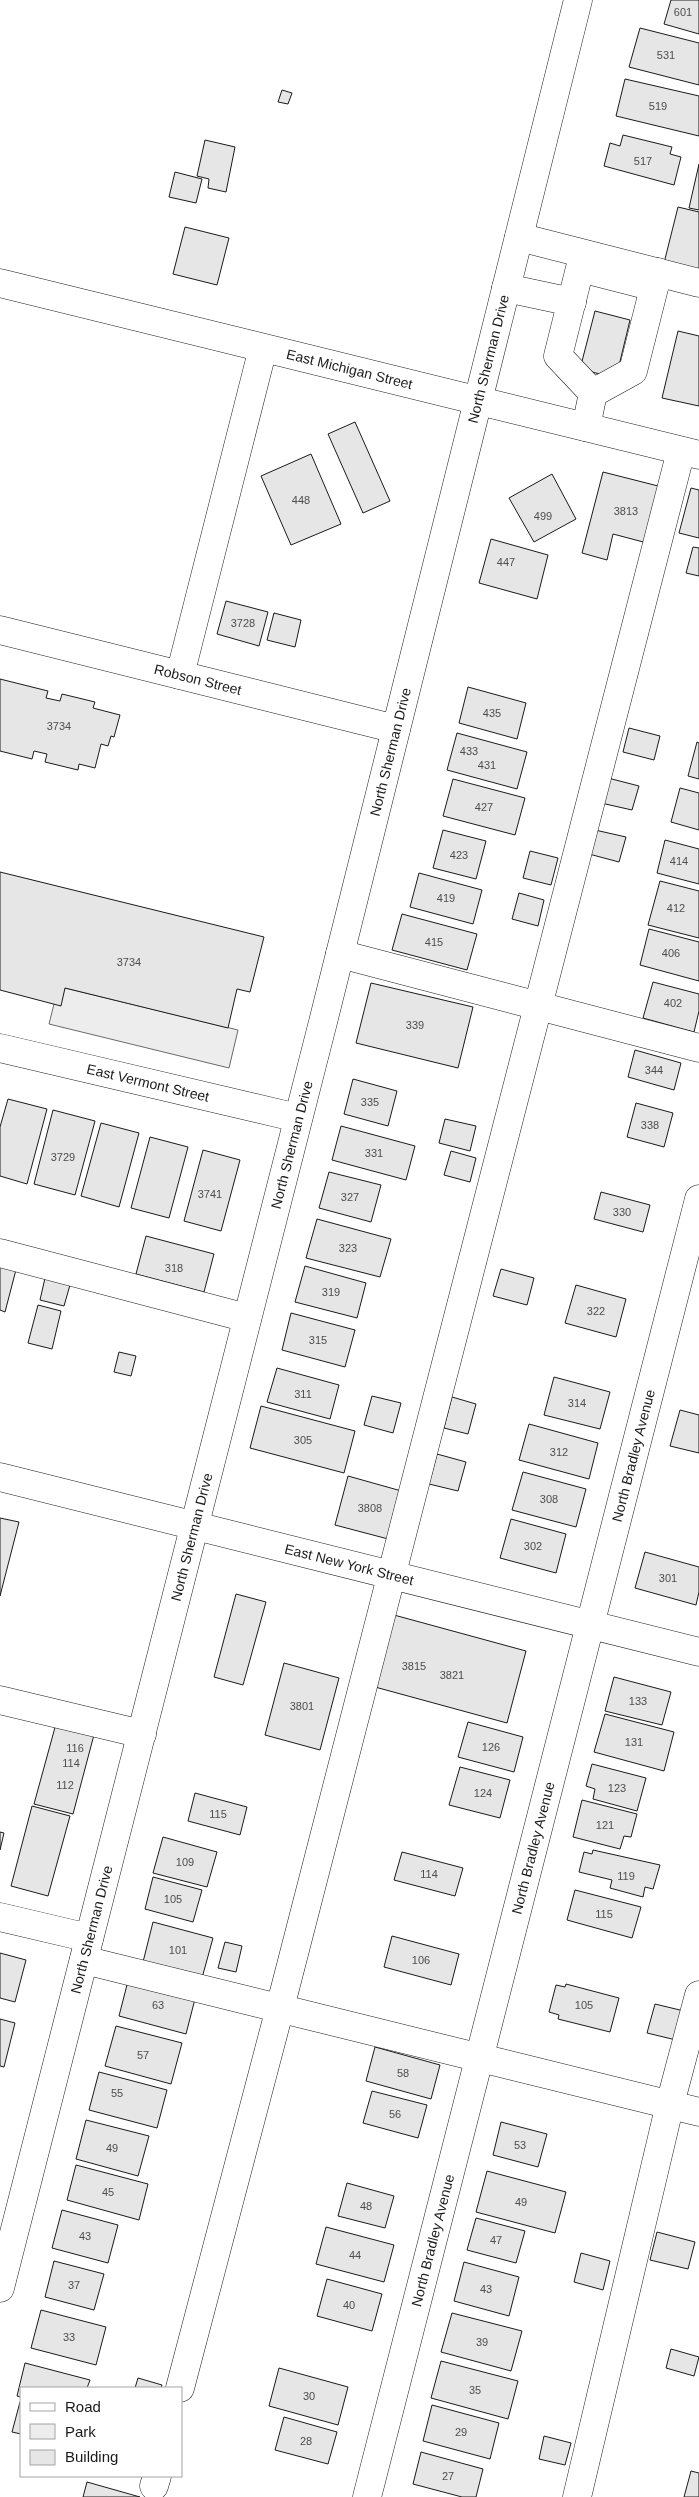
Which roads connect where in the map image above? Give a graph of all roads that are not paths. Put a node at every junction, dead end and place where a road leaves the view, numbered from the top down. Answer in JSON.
{"nodes":[{"id":1,"x":578,"y":0,"type":"edge"},
{"id":2,"x":519,"y":237,"type":"junction"},
{"id":3,"x":582,"y":261,"type":"junction"},
{"id":4,"x":656,"y":280,"type":"junction"},
{"id":5,"x":0,"y":282,"type":"edge"},
{"id":6,"x":699,"y":282,"type":"edge"},
{"id":7,"x":506,"y":288,"type":"junction"},
{"id":8,"x":572,"y":302,"type":"junction"},
{"id":9,"x":263,"y":348,"type":"junction"},
{"id":10,"x":593,"y":393,"type":"junction"},
{"id":11,"x":478,"y":401,"type":"junction"},
{"id":12,"x":586,"y":427,"type":"junction"},
{"id":13,"x":690,"y":453,"type":"edge"},
{"id":14,"x":0,"y":630,"type":"edge"},
{"id":15,"x":180,"y":674,"type":"junction"},
{"id":16,"x":396,"y":729,"type":"junction"},
{"id":17,"x":340,"y":954,"type":"junction"},
{"id":18,"x":539,"y":1006,"type":"junction"},
{"id":19,"x":0,"y":1048,"type":"edge"},
{"id":20,"x":699,"y":1048,"type":"edge"},
{"id":21,"x":298,"y":1118,"type":"junction"},
{"id":22,"x":699,"y":1199,"type":"edge"},
{"id":23,"x":0,"y":1253,"type":"edge"},
{"id":24,"x":248,"y":1318,"type":"junction"},
{"id":25,"x":0,"y":1477,"type":"edge"},
{"id":26,"x":195,"y":1524,"type":"junction"},
{"id":27,"x":392,"y":1574,"type":"junction"},
{"id":28,"x":590,"y":1624,"type":"junction"},
{"id":29,"x":699,"y":1652,"type":"edge"},
{"id":30,"x":0,"y":1700,"type":"edge"},
{"id":31,"x":142,"y":1734,"type":"junction"},
{"id":32,"x":0,"y":1917,"type":"edge"},
{"id":33,"x":87,"y":1949,"type":"junction"},
{"id":34,"x":699,"y":1995,"type":"edge"},
{"id":35,"x":280,"y":2008,"type":"junction"},
{"id":36,"x":480,"y":2058,"type":"junction"},
{"id":37,"x":670,"y":2104,"type":"junction"},
{"id":38,"x":699,"y":2112,"type":"edge"},
{"id":39,"x":0,"y":2288,"type":"edge"},
{"id":40,"x":180,"y":2387,"type":"edge"},
{"id":41,"x":367,"y":2497,"type":"edge"},
{"id":42,"x":577,"y":2497,"type":"edge"}],
"edges":[{"from":1,"to":2,"type":"main road","name":"North Sherman Drive"},
{"from":2,"to":3,"type":"main road"},
{"from":2,"to":7,"type":"main road","name":"North Sherman Drive"},
{"from":3,"to":4,"type":"main road"},
{"from":3,"to":8,"type":"main road"},
{"from":4,"to":6,"type":"main road"},
{"from":4,"to":10,"type":"main road"},
{"from":5,"to":9,"type":"main road","name":"East Michigan Street"},
{"from":7,"to":8,"type":"main road"},
{"from":7,"to":11,"type":"main road","name":"North Sherman Drive"},
{"from":8,"to":10,"type":"main road"},
{"from":9,"to":11,"type":"main road","name":"East Michigan Street"},
{"from":9,"to":15,"type":"main road"},
{"from":10,"to":12,"type":"main road"},
{"from":11,"to":12,"type":"main road","name":"East Michigan Street"},
{"from":11,"to":16,"type":"main road","name":"North Sherman Drive"},
{"from":12,"to":13,"type":"main road","name":"East Michigan Street"},
{"from":13,"to":18,"type":"main road"},
{"from":14,"to":15,"type":"main road","name":"Robson Street"},
{"from":15,"to":16,"type":"main road","name":"Robson Street"},
{"from":16,"to":17,"type":"main road","name":"North Sherman Drive"},
{"from":17,"to":18,"type":"main road"},
{"from":17,"to":21,"type":"main road","name":"North Sherman Drive"},
{"from":18,"to":20,"type":"main road"},
{"from":18,"to":27,"type":"main road"},
{"from":19,"to":21,"type":"main road","name":"East Vermont Street"},
{"from":21,"to":24,"type":"main road","name":"North Sherman Drive"},
{"from":22,"to":28,"type":"main road","name":"North Bradley Avenue"},
{"from":23,"to":24,"type":"main road"},
{"from":24,"to":26,"type":"main road","name":"North Sherman Drive"},
{"from":25,"to":26,"type":"main road","name":"East New York Street"},
{"from":26,"to":27,"type":"main road","name":"East New York Street"},
{"from":26,"to":31,"type":"main road","name":"North Sherman Drive"},
{"from":27,"to":28,"type":"main road","name":"East New York Street"},
{"from":27,"to":35,"type":"main road"},
{"from":28,"to":29,"type":"main road","name":"East New York Street"},
{"from":28,"to":36,"type":"main road","name":"North Bradley Avenue"},
{"from":30,"to":31,"type":"main road"},
{"from":31,"to":33,"type":"main road","name":"North Sherman Drive"},
{"from":32,"to":33,"type":"main road"},
{"from":33,"to":35,"type":"main road"},
{"from":33,"to":39,"type":"main road","name":"North Sherman Drive"},
{"from":34,"to":37,"type":"main road"},
{"from":35,"to":36,"type":"main road"},
{"from":35,"to":40,"type":"main road"},
{"from":36,"to":37,"type":"main road"},
{"from":36,"to":41,"type":"main road","name":"North Bradley Avenue"},
{"from":37,"to":38,"type":"main road"},
{"from":37,"to":42,"type":"main road"}]}
